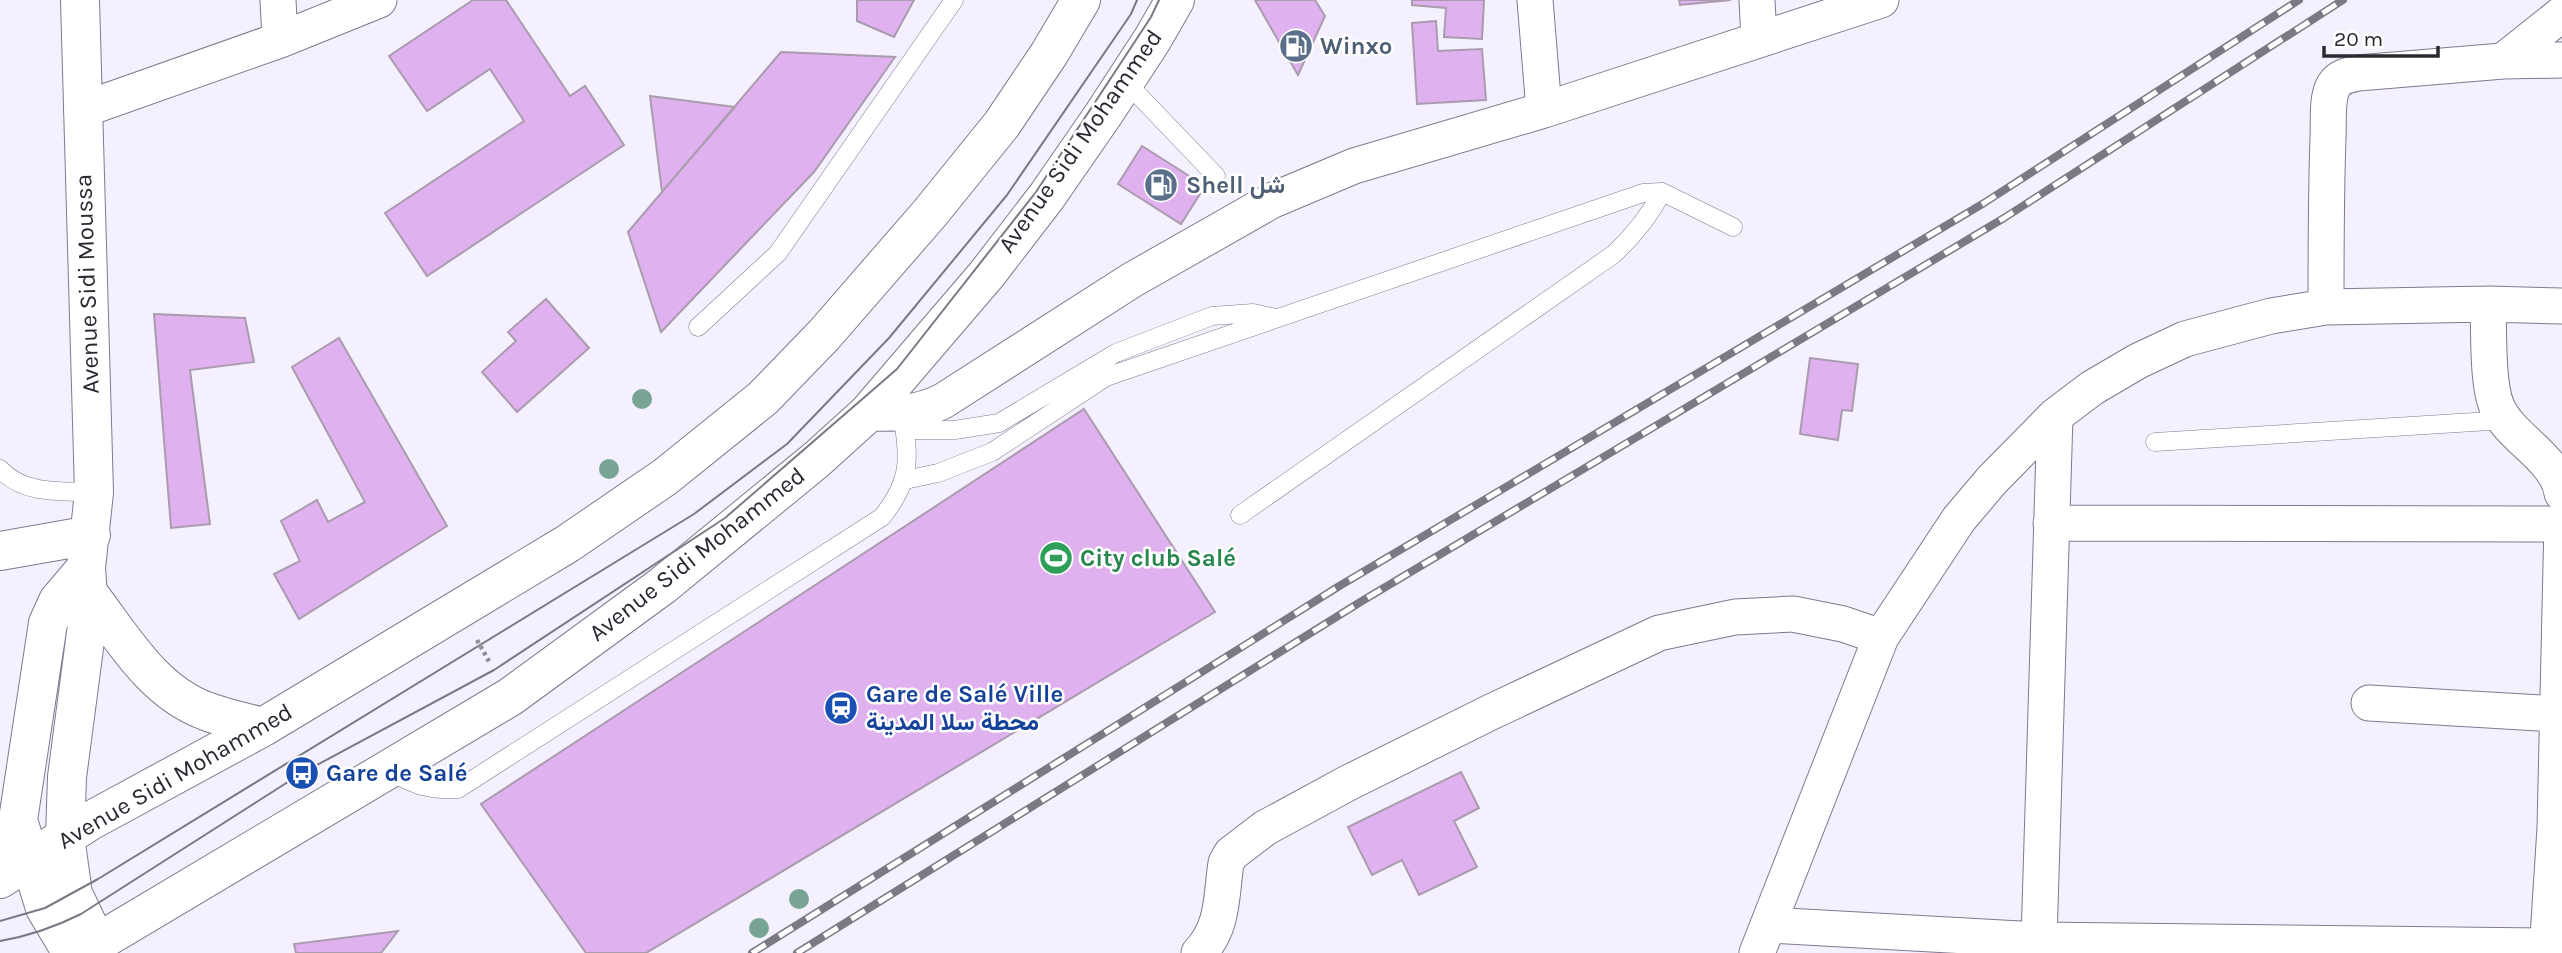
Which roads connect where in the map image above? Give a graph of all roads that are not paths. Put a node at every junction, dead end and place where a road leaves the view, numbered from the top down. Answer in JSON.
{"nodes":[{"id":1,"x":80,"y":0,"type":"edge"},
{"id":2,"x":278,"y":0,"type":"edge"},
{"id":3,"x":379,"y":0,"type":"edge"},
{"id":4,"x":954,"y":0,"type":"edge"},
{"id":5,"x":1081,"y":0,"type":"edge"},
{"id":6,"x":1175,"y":0,"type":"edge"},
{"id":7,"x":1535,"y":0,"type":"edge"},
{"id":8,"x":1757,"y":0,"type":"edge"},
{"id":9,"x":1881,"y":0,"type":"edge"},
{"id":10,"x":2562,"y":14,"type":"edge"},
{"id":11,"x":1759,"y":39,"type":"junction"},
{"id":12,"x":280,"y":40,"type":"junction"},
{"id":13,"x":2562,"y":60,"type":"edge"},
{"id":14,"x":2503,"y":61,"type":"junction"},
{"id":15,"x":1125,"y":81,"type":"junction"},
{"id":16,"x":82,"y":110,"type":"junction"},
{"id":17,"x":1544,"y":110,"type":"junction"},
{"id":18,"x":1216,"y":176,"type":"dead end"},
{"id":19,"x":1662,"y":192,"type":"junction"},
{"id":20,"x":1733,"y":227,"type":"dead end"},
{"id":21,"x":2488,"y":304,"type":"junction"},
{"id":22,"x":2562,"y":306,"type":"edge"},
{"id":23,"x":2326,"y":307,"type":"junction"},
{"id":24,"x":1278,"y":318,"type":"junction"},
{"id":25,"x":698,"y":327,"type":"dead end"},
{"id":26,"x":2055,"y":416,"type":"junction"},
{"id":27,"x":891,"y":419,"type":"junction"},
{"id":28,"x":2506,"y":420,"type":"junction"},
{"id":29,"x":2155,"y":442,"type":"dead end"},
{"id":30,"x":0,"y":469,"type":"edge"},
{"id":31,"x":905,"y":480,"type":"junction"},
{"id":32,"x":2562,"y":486,"type":"edge"},
{"id":33,"x":94,"y":492,"type":"junction"},
{"id":34,"x":1240,"y":514,"type":"dead end"},
{"id":35,"x":2050,"y":523,"type":"junction"},
{"id":36,"x":2562,"y":523,"type":"edge"},
{"id":37,"x":0,"y":551,"type":"edge"},
{"id":38,"x":89,"y":566,"type":"junction"},
{"id":39,"x":1881,"y":637,"type":"junction"},
{"id":40,"x":2560,"y":671,"type":"edge"},
{"id":41,"x":2369,"y":703,"type":"dead end"},
{"id":42,"x":2557,"y":713,"type":"junction"},
{"id":43,"x":263,"y":727,"type":"junction"},
{"id":44,"x":385,"y":769,"type":"junction"},
{"id":45,"x":65,"y":837,"type":"junction"},
{"id":46,"x":9,"y":865,"type":"edge"},
{"id":47,"x":1763,"y":939,"type":"edge"},
{"id":48,"x":2551,"y":939,"type":"edge"},
{"id":49,"x":2039,"y":940,"type":"junction"},
{"id":50,"x":1864,"y":942,"type":"edge"},
{"id":51,"x":83,"y":950,"type":"edge"},
{"id":52,"x":1199,"y":953,"type":"edge"}],
"edges":[{"from":1,"to":16,"type":"main road","name":"Avenue Sidi Moussa"},
{"from":2,"to":12,"type":"street"},
{"from":3,"to":12,"type":"street"},
{"from":4,"to":25,"type":"lane"},
{"from":5,"to":43,"type":"main road","name":"Avenue Sidi Mohammed"},
{"from":6,"to":15,"type":"main road","name":"Avenue Sidi Mohammed"},
{"from":7,"to":17,"type":"street"},
{"from":8,"to":11,"type":"street"},
{"from":9,"to":11,"type":"street"},
{"from":10,"to":14,"type":"street"},
{"from":11,"to":17,"type":"street"},
{"from":12,"to":16,"type":"street"},
{"from":13,"to":14,"type":"street"},
{"from":14,"to":23,"type":"street"},
{"from":15,"to":18,"type":"lane"},
{"from":15,"to":27,"type":"main road","name":"Avenue Sidi Mohammed"},
{"from":16,"to":33,"type":"main road","name":"Avenue Sidi Moussa"},
{"from":17,"to":27,"type":"street"},
{"from":19,"to":20,"type":"lane"},
{"from":19,"to":24,"type":"lane"},
{"from":19,"to":34,"type":"lane"},
{"from":21,"to":22,"type":"street"},
{"from":21,"to":23,"type":"street"},
{"from":21,"to":28,"type":"street"},
{"from":23,"to":26,"type":"street"},
{"from":24,"to":27,"type":"lane"},
{"from":24,"to":31,"type":"lane"},
{"from":26,"to":35,"type":"street"},
{"from":26,"to":39,"type":"street"},
{"from":27,"to":31,"type":"lane"},
{"from":27,"to":44,"type":"main road","name":"Avenue Sidi Mohammed"},
{"from":28,"to":29,"type":"lane"},
{"from":28,"to":32,"type":"street"},
{"from":30,"to":33,"type":"lane"},
{"from":31,"to":44,"type":"lane"},
{"from":33,"to":38,"type":"main road","name":"Avenue Sidi Moussa"},
{"from":35,"to":36,"type":"street"},
{"from":35,"to":49,"type":"street"},
{"from":36,"to":40,"type":"street"},
{"from":37,"to":38,"type":"main road"},
{"from":38,"to":43,"type":"main road"},
{"from":38,"to":45,"type":"main road","name":"Avenue Sidi Moussa"},
{"from":38,"to":46,"type":"main road"},
{"from":39,"to":47,"type":"street"},
{"from":39,"to":52,"type":"street"},
{"from":40,"to":42,"type":"street"},
{"from":41,"to":42,"type":"street"},
{"from":42,"to":48,"type":"street"},
{"from":43,"to":45,"type":"main road","name":"Avenue Sidi Mohammed"},
{"from":44,"to":51,"type":"main road","name":"Avenue Sidi Mohammed"},
{"from":45,"to":46,"type":"main road","name":"Avenue Sidi Mohammed"},
{"from":45,"to":51,"type":"main road","name":"Avenue Sidi Moussa"},
{"from":46,"to":51,"type":"main road"},
{"from":47,"to":50,"type":"street"},
{"from":48,"to":49,"type":"street"},
{"from":49,"to":50,"type":"street"}]}
